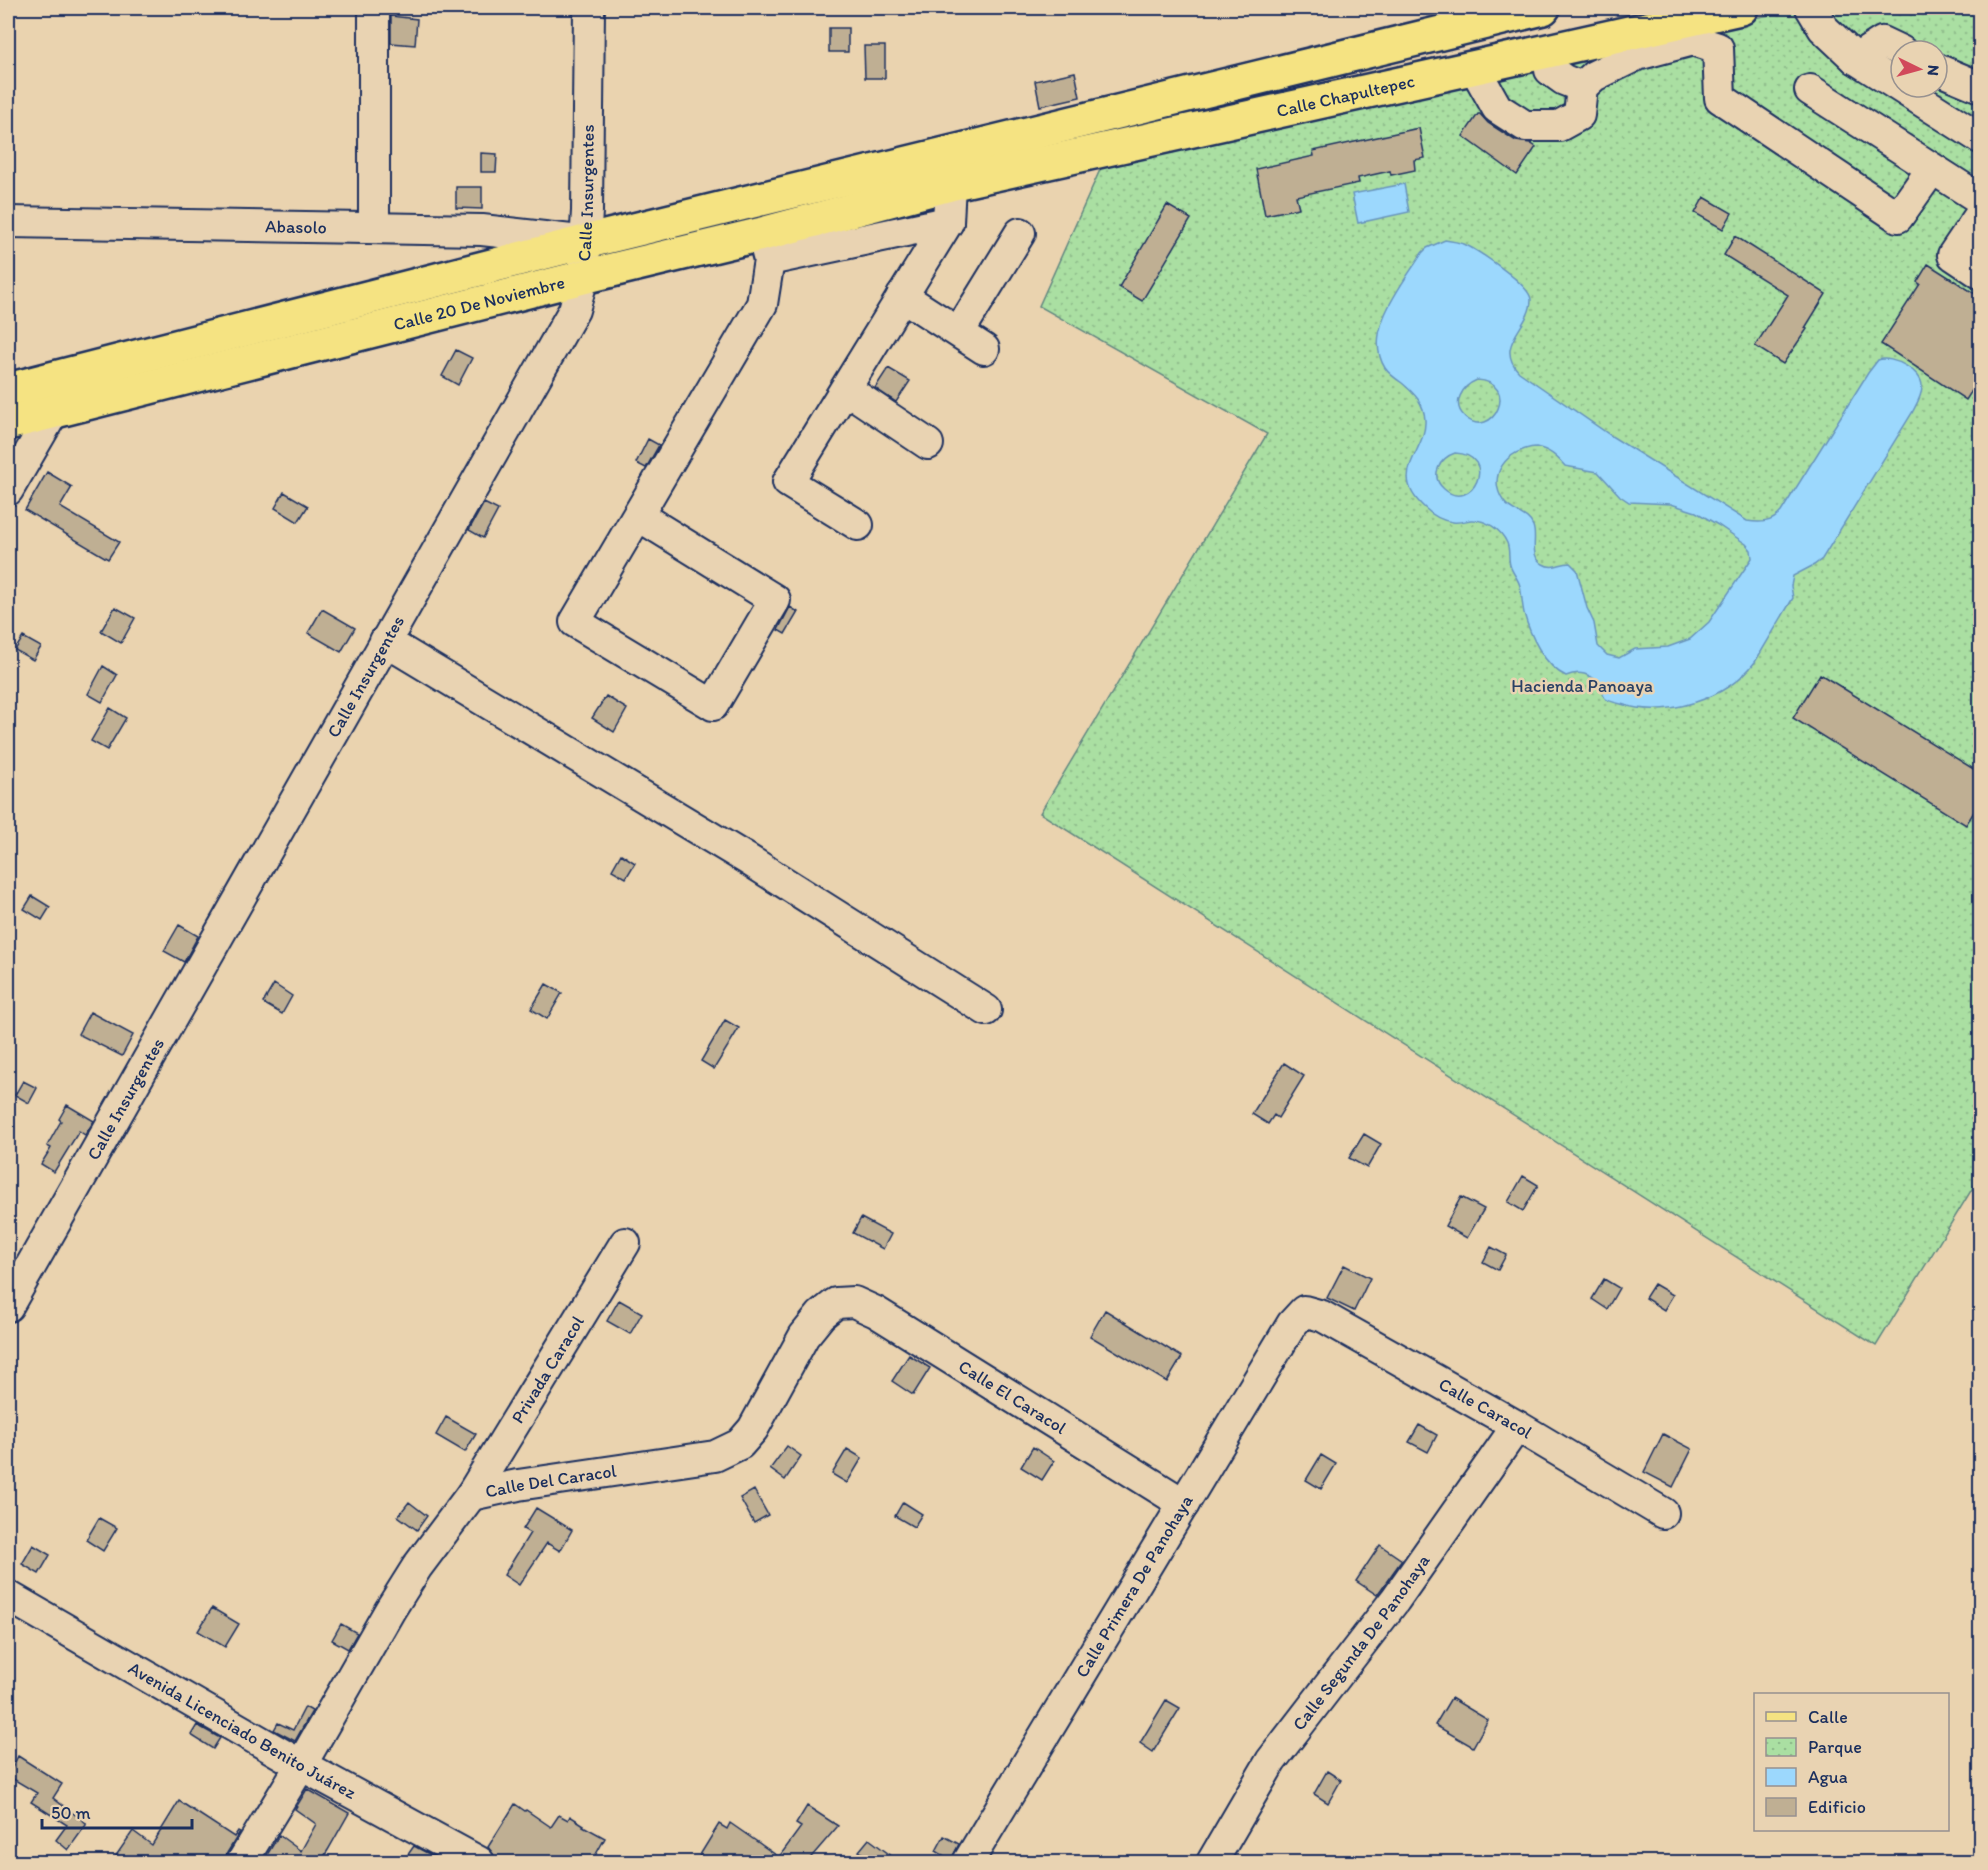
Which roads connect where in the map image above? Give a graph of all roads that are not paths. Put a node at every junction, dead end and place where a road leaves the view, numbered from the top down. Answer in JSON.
{"nodes":[{"id":1,"x":374,"y":8,"type":"edge"},
{"id":2,"x":589,"y":8,"type":"edge"},
{"id":3,"x":1543,"y":8,"type":"edge"},
{"id":4,"x":1741,"y":8,"type":"edge"},
{"id":5,"x":1811,"y":8,"type":"edge"},
{"id":6,"x":1889,"y":45,"type":"edge"},
{"id":7,"x":1548,"y":50,"type":"junction"},
{"id":8,"x":1856,"y":59,"type":"junction"},
{"id":9,"x":1474,"y":67,"type":"junction"},
{"id":10,"x":1949,"y":74,"type":"edge"},
{"id":11,"x":1582,"y":87,"type":"junction"},
{"id":12,"x":1980,"y":87,"type":"edge"},
{"id":13,"x":1810,"y":90,"type":"dead end"},
{"id":14,"x":1980,"y":138,"type":"edge"},
{"id":15,"x":947,"y":169,"type":"junction"},
{"id":16,"x":1932,"y":169,"type":"junction"},
{"id":17,"x":1980,"y":199,"type":"edge"},
{"id":18,"x":1980,"y":215,"type":"edge"},
{"id":19,"x":8,"y":222,"type":"edge"},
{"id":20,"x":948,"y":222,"type":"junction"},
{"id":21,"x":374,"y":228,"type":"junction"},
{"id":22,"x":1020,"y":233,"type":"dead end"},
{"id":23,"x":585,"y":242,"type":"junction"},
{"id":24,"x":765,"y":247,"type":"junction"},
{"id":25,"x":1980,"y":273,"type":"edge"},
{"id":26,"x":583,"y":277,"type":"junction"},
{"id":27,"x":903,"y":296,"type":"junction"},
{"id":28,"x":959,"y":332,"type":"junction"},
{"id":29,"x":984,"y":349,"type":"dead end"},
{"id":30,"x":75,"y":374,"type":"junction"},
{"id":31,"x":846,"y":389,"type":"junction"},
{"id":32,"x":8,"y":390,"type":"edge"},
{"id":33,"x":54,"y":411,"type":"junction"},
{"id":34,"x":8,"y":423,"type":"edge"},
{"id":35,"x":928,"y":444,"type":"dead end"},
{"id":36,"x":8,"y":490,"type":"edge"},
{"id":37,"x":639,"y":516,"type":"junction"},
{"id":38,"x":858,"y":525,"type":"dead end"},
{"id":39,"x":385,"y":641,"type":"junction"},
{"id":40,"x":986,"y":1010,"type":"dead end"},
{"id":41,"x":625,"y":1243,"type":"dead end"},
{"id":42,"x":836,"y":1303,"type":"joint"},
{"id":43,"x":8,"y":1306,"type":"edge"},
{"id":44,"x":1304,"y":1311,"type":"joint"},
{"id":45,"x":1517,"y":1426,"type":"junction"},
{"id":46,"x":471,"y":1495,"type":"junction"},
{"id":47,"x":1184,"y":1504,"type":"junction"},
{"id":48,"x":1663,"y":1513,"type":"dead end"},
{"id":49,"x":8,"y":1596,"type":"edge"},
{"id":50,"x":301,"y":1765,"type":"junction"},
{"id":51,"x":242,"y":1863,"type":"edge"},
{"id":52,"x":479,"y":1863,"type":"edge"},
{"id":53,"x":968,"y":1863,"type":"edge"},
{"id":54,"x":1212,"y":1863,"type":"edge"}],
"edges":[{"from":1,"to":21,"type":"street"},
{"from":2,"to":23,"type":"street","name":"Calle Insurgentes"},
{"from":3,"to":15,"type":"main road"},
{"from":4,"to":7,"type":"main road","name":"Calle Chapultepec"},
{"from":5,"to":8,"type":"street"},
{"from":6,"to":8,"type":"street"},
{"from":7,"to":9,"type":"main road","name":"Calle Chapultepec"},
{"from":7,"to":11,"type":"street"},
{"from":8,"to":14,"type":"street"},
{"from":9,"to":11,"type":"street"},
{"from":9,"to":15,"type":"main road","name":"Calle Chapultepec"},
{"from":10,"to":12,"type":"street"},
{"from":11,"to":16,"type":"street"},
{"from":13,"to":16,"type":"street"},
{"from":15,"to":20,"type":"street"},
{"from":15,"to":23,"type":"main road","name":"Calle 20 De Noviembre"},
{"from":15,"to":24,"type":"main road","name":"Calle 20 De Noviembre"},
{"from":16,"to":17,"type":"street"},
{"from":18,"to":25,"type":"street"},
{"from":19,"to":21,"type":"street","name":"Abasolo"},
{"from":20,"to":24,"type":"street"},
{"from":20,"to":27,"type":"street"},
{"from":21,"to":23,"type":"street","name":"Abasolo"},
{"from":22,"to":28,"type":"street"},
{"from":23,"to":26,"type":"street","name":"Calle Insurgentes"},
{"from":23,"to":30,"type":"main road","name":"Calle 20 De Noviembre"},
{"from":24,"to":26,"type":"main road","name":"Calle 20 De Noviembre"},
{"from":24,"to":37,"type":"street"},
{"from":26,"to":33,"type":"main road","name":"Calle 20 De Noviembre"},
{"from":26,"to":39,"type":"street","name":"Calle Insurgentes"},
{"from":27,"to":28,"type":"street"},
{"from":27,"to":31,"type":"street"},
{"from":28,"to":29,"type":"street"},
{"from":30,"to":32,"type":"main road","name":"Calle 20 De Noviembre"},
{"from":30,"to":33,"type":"street"},
{"from":31,"to":35,"type":"street"},
{"from":31,"to":38,"type":"street"},
{"from":33,"to":34,"type":"main road","name":"Calle 20 De Noviembre"},
{"from":33,"to":36,"type":"street"},
{"from":37,"to":37,"type":"street"},
{"from":39,"to":40,"type":"street"},
{"from":39,"to":43,"type":"street","name":"Calle Insurgentes"},
{"from":41,"to":46,"type":"street","name":"Privada Caracol"},
{"from":42,"to":46,"type":"street","name":"Calle Del Caracol"},
{"from":42,"to":47,"type":"street","name":"Calle El Caracol"},
{"from":44,"to":45,"type":"street","name":"Calle Caracol"},
{"from":44,"to":47,"type":"street","name":"Calle Primera De Panohaya"},
{"from":45,"to":48,"type":"street","name":"Calle Caracol"},
{"from":45,"to":54,"type":"street","name":"Calle Segunda De Panohaya"},
{"from":46,"to":50,"type":"street","name":"Calle Del Caracol"},
{"from":47,"to":53,"type":"street","name":"Calle Primera De Panohaya"},
{"from":49,"to":50,"type":"street","name":"Avenida Licenciado Benito Juárez"},
{"from":50,"to":51,"type":"street","name":"Calle Del Caracol"},
{"from":50,"to":52,"type":"street","name":"Avenida Licenciado Benito Juárez"}]}
